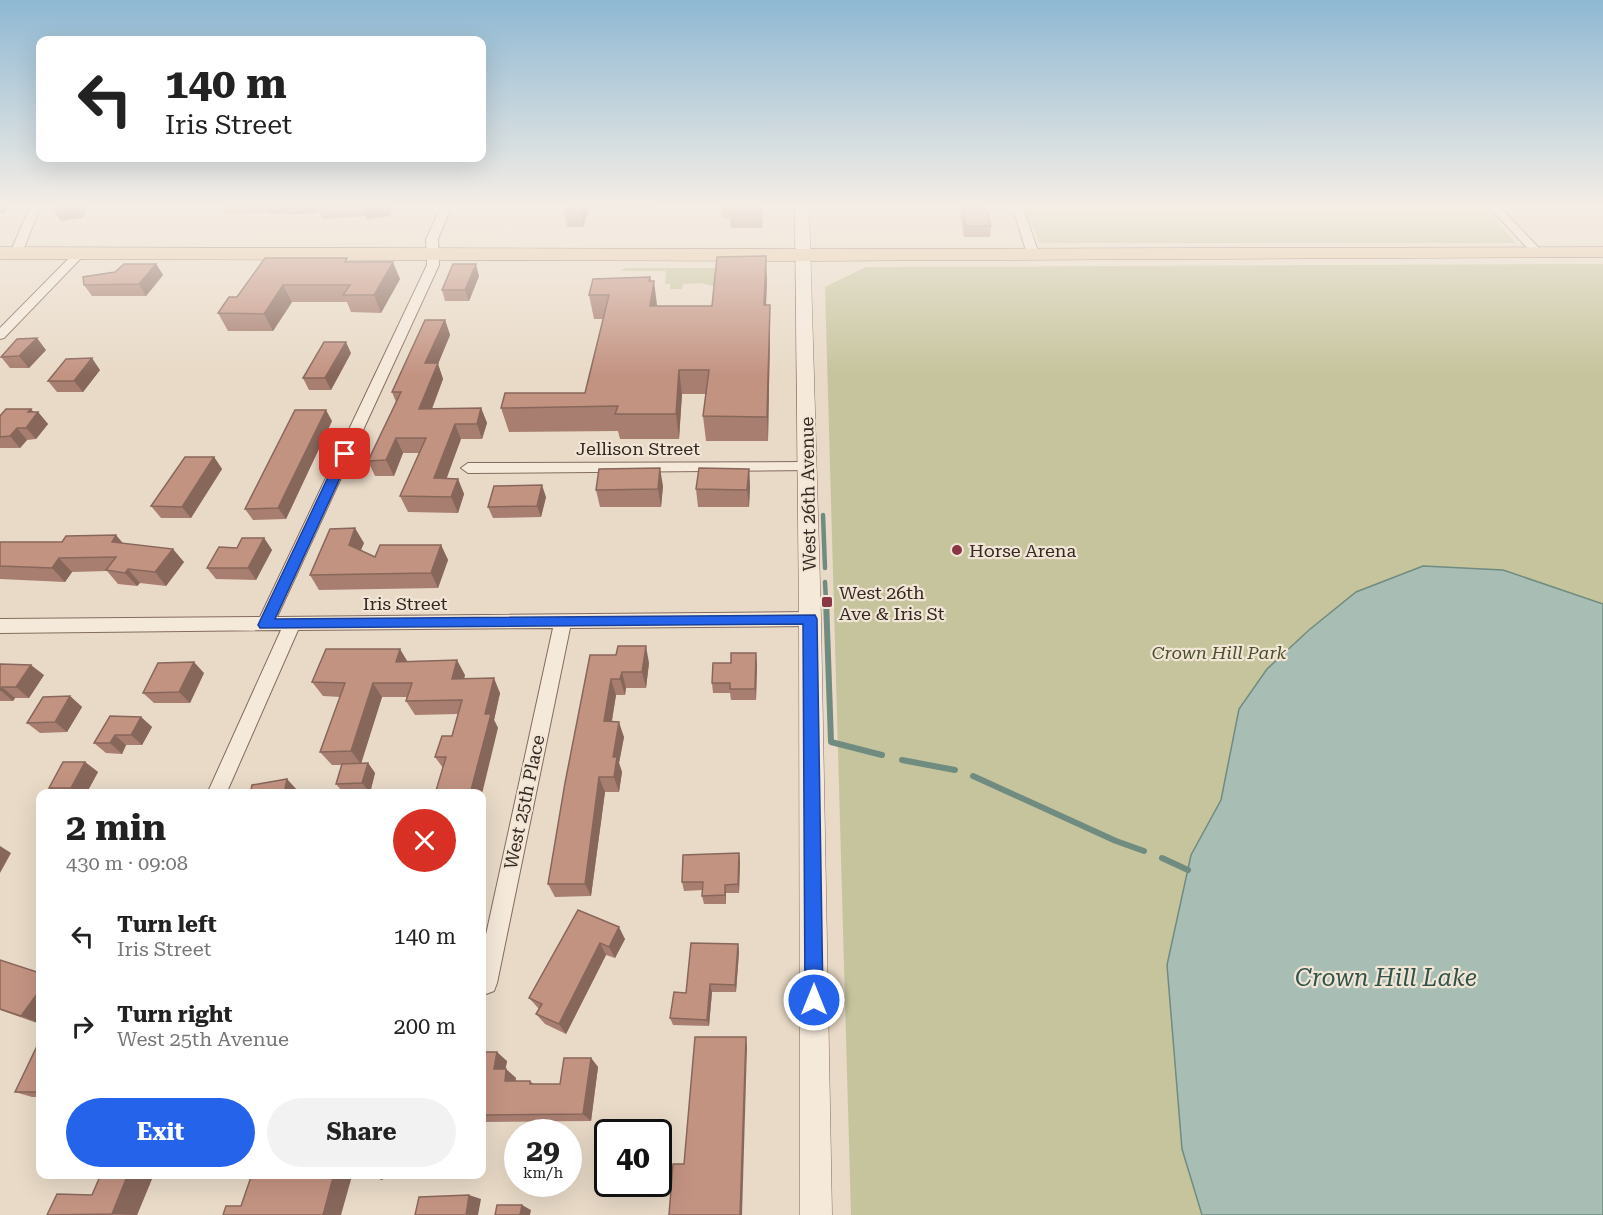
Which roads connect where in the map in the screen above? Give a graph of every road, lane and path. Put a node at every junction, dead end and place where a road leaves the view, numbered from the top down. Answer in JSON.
{"nodes":[{"id":1,"x":72,"y":262,"type":"edge"},
{"id":2,"x":432,"y":262,"type":"edge"},
{"id":3,"x":803,"y":262,"type":"edge"},
{"id":4,"x":0,"y":335,"type":"edge"},
{"id":5,"x":807,"y":467,"type":"junction"},
{"id":6,"x":468,"y":468,"type":"dead end"},
{"id":7,"x":810,"y":619,"type":"junction"},
{"id":8,"x":563,"y":621,"type":"junction"},
{"id":9,"x":292,"y":624,"type":"junction"},
{"id":10,"x":265,"y":625,"type":"junction"},
{"id":11,"x":0,"y":626,"type":"edge"},
{"id":12,"x":218,"y":789,"type":"edge"},
{"id":13,"x":486,"y":983,"type":"dead end"},
{"id":14,"x":816,"y":1215,"type":"edge"}],
"edges":[{"from":1,"to":4,"type":"street"},
{"from":2,"to":10,"type":"street"},
{"from":3,"to":5,"type":"street","name":"West 26th Avenue"},
{"from":5,"to":6,"type":"street","name":"Jellison Street"},
{"from":5,"to":7,"type":"street","name":"West 26th Avenue"},
{"from":7,"to":8,"type":"street","name":"Iris Street"},
{"from":7,"to":14,"type":"street","name":"West 26th Avenue"},
{"from":8,"to":9,"type":"street","name":"Iris Street"},
{"from":8,"to":13,"type":"street","name":"West 25th Place"},
{"from":9,"to":10,"type":"street","name":"Iris Street"},
{"from":9,"to":12,"type":"street"},
{"from":10,"to":11,"type":"street","name":"Iris Street"}]}
